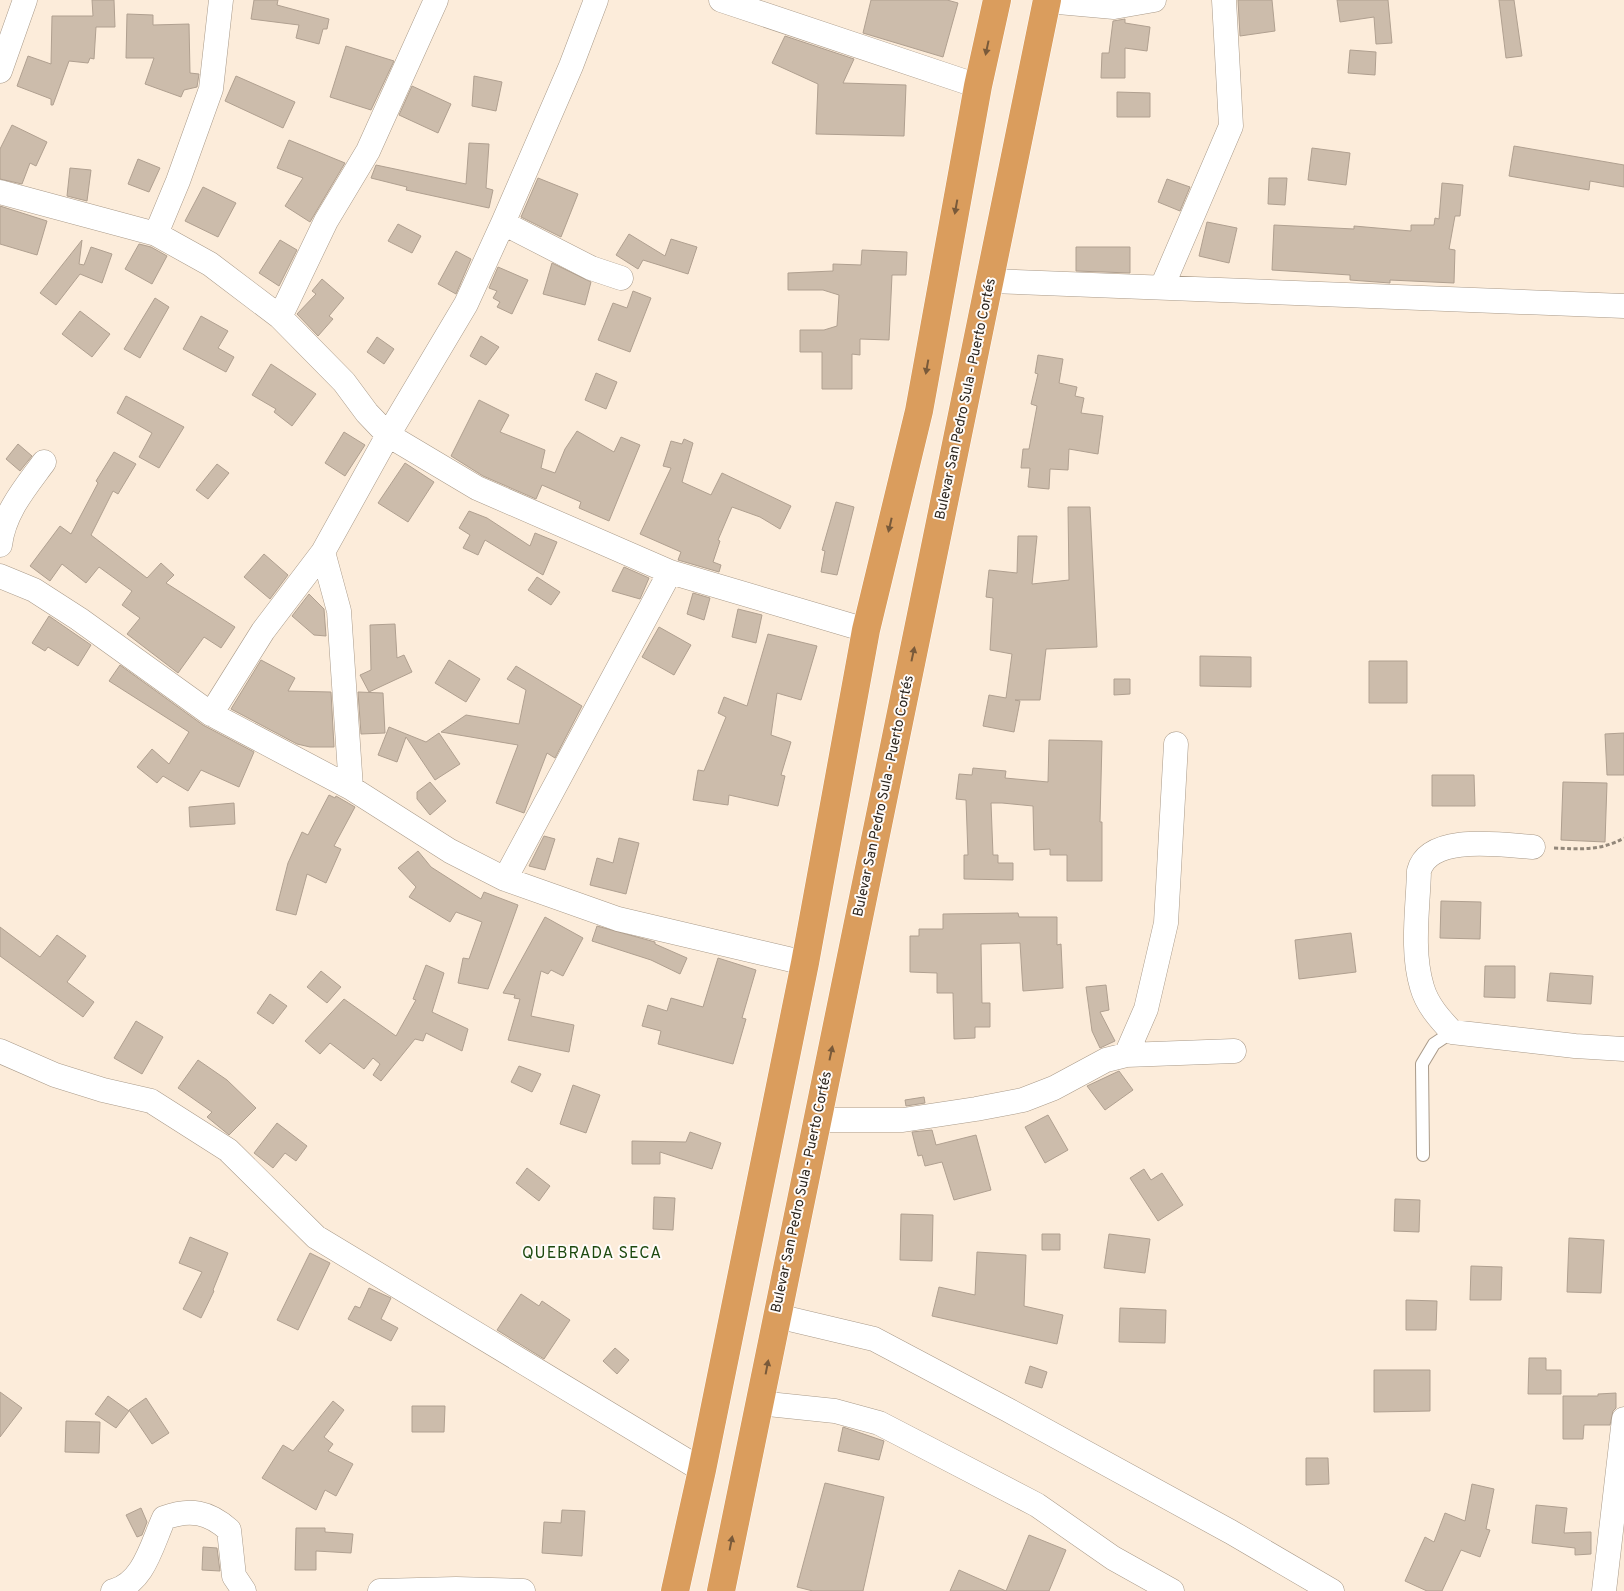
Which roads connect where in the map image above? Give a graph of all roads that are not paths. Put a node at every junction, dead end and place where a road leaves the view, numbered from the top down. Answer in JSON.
{"nodes":[{"id":1,"x":25,"y":0,"type":"edge"},
{"id":2,"x":221,"y":0,"type":"edge"},
{"id":3,"x":436,"y":0,"type":"edge"},
{"id":4,"x":596,"y":0,"type":"edge"},
{"id":5,"x":721,"y":0,"type":"edge"},
{"id":6,"x":997,"y":0,"type":"edge"},
{"id":7,"x":1047,"y":0,"type":"edge"},
{"id":8,"x":1154,"y":0,"type":"edge"},
{"id":9,"x":1224,"y":0,"type":"edge"},
{"id":10,"x":0,"y":71,"type":"edge"},
{"id":11,"x":978,"y":86,"type":"junction"},
{"id":12,"x":0,"y":192,"type":"edge"},
{"id":13,"x":502,"y":223,"type":"junction"},
{"id":14,"x":156,"y":234,"type":"junction"},
{"id":15,"x":621,"y":278,"type":"dead end"},
{"id":16,"x":991,"y":280,"type":"junction"},
{"id":17,"x":1162,"y":287,"type":"junction"},
{"id":18,"x":1624,"y":306,"type":"edge"},
{"id":19,"x":280,"y":317,"type":"junction"},
{"id":20,"x":388,"y":435,"type":"junction"},
{"id":21,"x":44,"y":462,"type":"dead end"},
{"id":22,"x":0,"y":546,"type":"edge"},
{"id":23,"x":323,"y":552,"type":"junction"},
{"id":24,"x":670,"y":572,"type":"junction"},
{"id":25,"x":0,"y":576,"type":"edge"},
{"id":26,"x":866,"y":630,"type":"junction"},
{"id":27,"x":211,"y":714,"type":"junction"},
{"id":28,"x":1176,"y":744,"type":"dead end"},
{"id":29,"x":351,"y":788,"type":"junction"},
{"id":30,"x":1533,"y":846,"type":"road end"},
{"id":31,"x":505,"y":879,"type":"junction"},
{"id":32,"x":805,"y":963,"type":"junction"},
{"id":33,"x":1452,"y":1032,"type":"junction"},
{"id":34,"x":1624,"y":1049,"type":"edge"},
{"id":35,"x":0,"y":1051,"type":"edge"},
{"id":36,"x":1234,"y":1051,"type":"dead end"},
{"id":37,"x":1126,"y":1055,"type":"junction"},
{"id":38,"x":817,"y":1120,"type":"junction"},
{"id":39,"x":1423,"y":1155,"type":"dead end"},
{"id":40,"x":777,"y":1316,"type":"junction"},
{"id":41,"x":759,"y":1403,"type":"junction"},
{"id":42,"x":1624,"y":1419,"type":"edge"},
{"id":43,"x":1621,"y":1458,"type":"edge"},
{"id":44,"x":702,"y":1470,"type":"junction"},
{"id":45,"x":1616,"y":1560,"type":"edge"},
{"id":46,"x":113,"y":1591,"type":"edge"},
{"id":47,"x":244,"y":1591,"type":"edge"},
{"id":48,"x":380,"y":1591,"type":"edge"},
{"id":49,"x":523,"y":1591,"type":"edge"},
{"id":50,"x":675,"y":1591,"type":"edge"},
{"id":51,"x":721,"y":1591,"type":"edge"},
{"id":52,"x":1172,"y":1591,"type":"edge"},
{"id":53,"x":1332,"y":1591,"type":"edge"},
{"id":54,"x":1604,"y":1591,"type":"edge"}],
"edges":[{"from":1,"to":10,"type":"street"},
{"from":2,"to":14,"type":"street"},
{"from":3,"to":19,"type":"street"},
{"from":4,"to":13,"type":"street"},
{"from":5,"to":11,"type":"street"},
{"from":6,"to":11,"type":"highway","one_way":true},
{"from":7,"to":8,"type":"street"},
{"from":7,"to":16,"type":"highway","name":"Bulevar San Pedro Sula - Puerto Cortés"},
{"from":9,"to":17,"type":"street"},
{"from":11,"to":26,"type":"highway","one_way":true},
{"from":12,"to":14,"type":"street"},
{"from":13,"to":15,"type":"street"},
{"from":13,"to":20,"type":"street"},
{"from":14,"to":19,"type":"street"},
{"from":16,"to":17,"type":"street"},
{"from":38,"to":16,"type":"highway","name":"Bulevar San Pedro Sula - Puerto Cortés","one_way":true},
{"from":17,"to":18,"type":"street"},
{"from":19,"to":20,"type":"street"},
{"from":20,"to":23,"type":"street"},
{"from":20,"to":24,"type":"street"},
{"from":21,"to":22,"type":"street"},
{"from":23,"to":27,"type":"street"},
{"from":23,"to":29,"type":"street"},
{"from":24,"to":26,"type":"street"},
{"from":24,"to":31,"type":"street"},
{"from":25,"to":27,"type":"street"},
{"from":26,"to":32,"type":"highway"},
{"from":27,"to":29,"type":"street"},
{"from":28,"to":37,"type":"street"},
{"from":29,"to":31,"type":"street"},
{"from":30,"to":33,"type":"street"},
{"from":31,"to":32,"type":"street"},
{"from":32,"to":44,"type":"highway"},
{"from":33,"to":34,"type":"street"},
{"from":33,"to":39,"type":"lane"},
{"from":35,"to":44,"type":"street"},
{"from":36,"to":37,"type":"street"},
{"from":37,"to":38,"type":"street"},
{"from":38,"to":40,"type":"highway","name":"Bulevar San Pedro Sula - Puerto Cortés"},
{"from":41,"to":40,"type":"highway","name":"Bulevar San Pedro Sula - Puerto Cortés","one_way":true},
{"from":40,"to":53,"type":"street"},
{"from":51,"to":41,"type":"highway","name":"Bulevar San Pedro Sula - Puerto Cortés","one_way":true},
{"from":41,"to":52,"type":"street"},
{"from":42,"to":43,"type":"street"},
{"from":43,"to":45,"type":"street"},
{"from":44,"to":50,"type":"highway"},
{"from":45,"to":54,"type":"street"},
{"from":46,"to":47,"type":"street"},
{"from":48,"to":49,"type":"street"}]}
